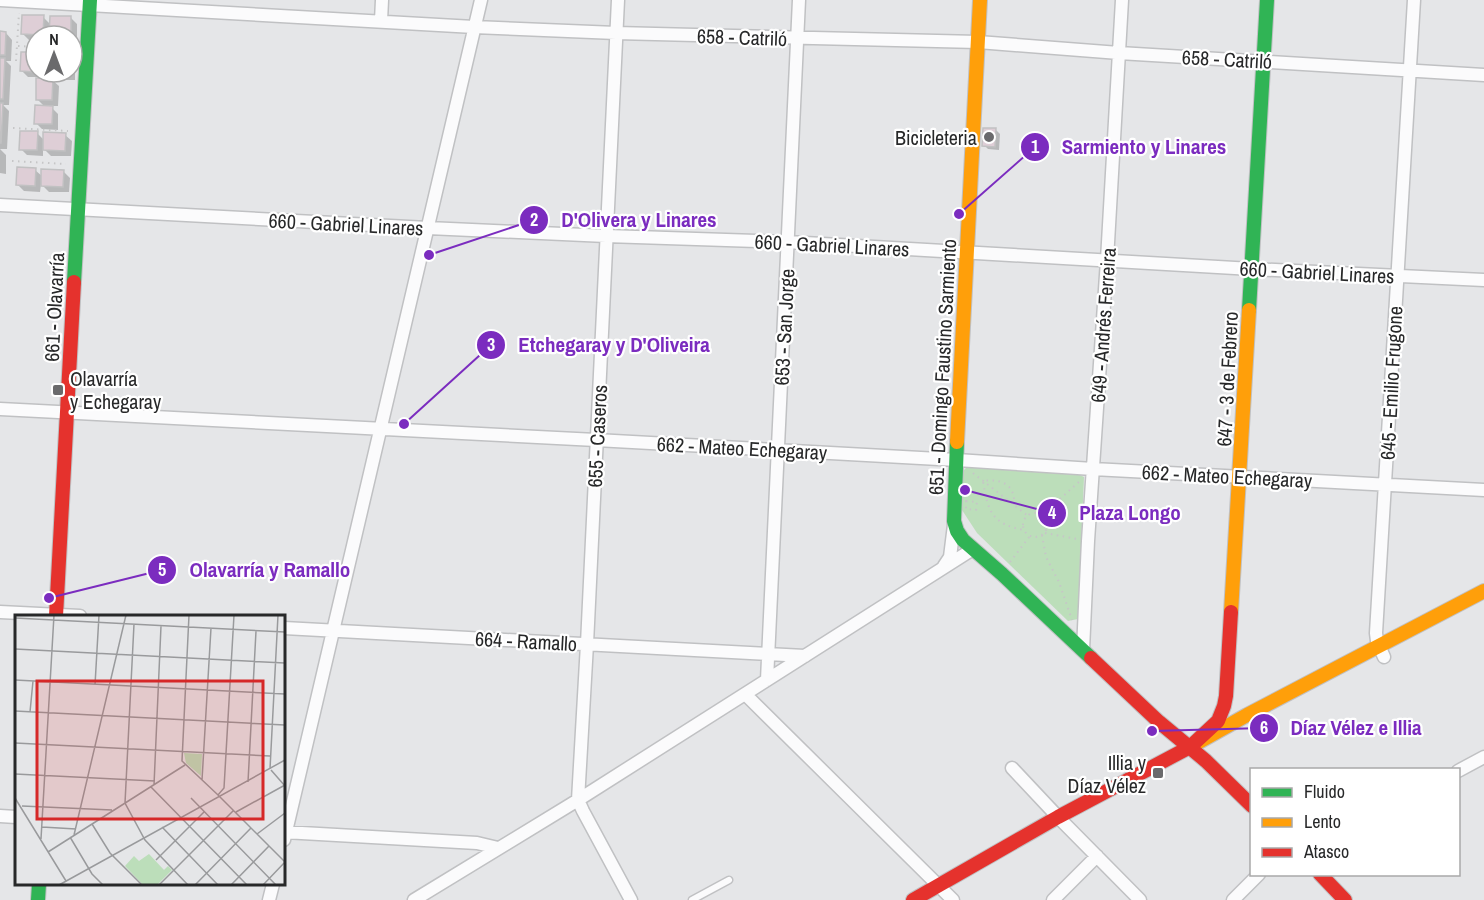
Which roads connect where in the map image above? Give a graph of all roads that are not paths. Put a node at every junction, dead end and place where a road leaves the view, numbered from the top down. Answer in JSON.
{"nodes":[{"id":1,"x":0,"y":0,"type":"edge"},
{"id":2,"x":382,"y":0,"type":"edge"},
{"id":3,"x":481,"y":0,"type":"edge"},
{"id":4,"x":618,"y":0,"type":"edge"},
{"id":5,"x":799,"y":0,"type":"edge"},
{"id":6,"x":980,"y":0,"type":"edge"},
{"id":7,"x":1122,"y":0,"type":"edge"},
{"id":8,"x":1267,"y":0,"type":"edge"},
{"id":9,"x":1414,"y":0,"type":"edge"},
{"id":10,"x":19,"y":1,"type":"edge"},
{"id":11,"x":90,"y":3,"type":"edge"},
{"id":12,"x":381,"y":21,"type":"junction"},
{"id":13,"x":474,"y":27,"type":"junction"},
{"id":14,"x":616,"y":33,"type":"junction"},
{"id":15,"x":797,"y":39,"type":"junction"},
{"id":16,"x":978,"y":42,"type":"junction"},
{"id":17,"x":1119,"y":53,"type":"junction"},
{"id":18,"x":1264,"y":62,"type":"junction"},
{"id":19,"x":1410,"y":70,"type":"junction"},
{"id":20,"x":1484,"y":75,"type":"edge"},
{"id":21,"x":0,"y":206,"type":"edge"},
{"id":22,"x":79,"y":210,"type":"junction"},
{"id":23,"x":428,"y":228,"type":"junction"},
{"id":24,"x":606,"y":236,"type":"junction"},
{"id":25,"x":788,"y":242,"type":"junction"},
{"id":26,"x":967,"y":253,"type":"junction"},
{"id":27,"x":1107,"y":260,"type":"junction"},
{"id":28,"x":1252,"y":269,"type":"junction"},
{"id":29,"x":1397,"y":276,"type":"junction"},
{"id":30,"x":1484,"y":280,"type":"edge"},
{"id":31,"x":0,"y":409,"type":"edge"},
{"id":32,"x":68,"y":413,"type":"junction"},
{"id":33,"x":381,"y":429,"type":"junction"},
{"id":34,"x":596,"y":440,"type":"junction"},
{"id":35,"x":778,"y":450,"type":"junction"},
{"id":36,"x":957,"y":460,"type":"junction"},
{"id":37,"x":1093,"y":469,"type":"junction"},
{"id":38,"x":1240,"y":477,"type":"junction"},
{"id":39,"x":1385,"y":484,"type":"junction"},
{"id":40,"x":1484,"y":490,"type":"edge"},
{"id":41,"x":954,"y":521,"type":"junction"},
{"id":42,"x":973,"y":549,"type":"junction"},
{"id":43,"x":943,"y":568,"type":"junction"},
{"id":44,"x":1484,"y":591,"type":"edge"},
{"id":45,"x":1474,"y":611,"type":"dead end"},
{"id":46,"x":0,"y":612,"type":"edge"},
{"id":47,"x":42,"y":615,"type":"edge"},
{"id":48,"x":56,"y":615,"type":"edge"},
{"id":49,"x":285,"y":628,"type":"edge"},
{"id":50,"x":333,"y":631,"type":"junction"},
{"id":51,"x":587,"y":644,"type":"junction"},
{"id":52,"x":1083,"y":650,"type":"junction"},
{"id":53,"x":1382,"y":652,"type":"junction"},
{"id":54,"x":769,"y":655,"type":"junction"},
{"id":55,"x":805,"y":656,"type":"junction"},
{"id":56,"x":767,"y":680,"type":"junction"},
{"id":57,"x":746,"y":694,"type":"junction"},
{"id":58,"x":1226,"y":696,"type":"junction"},
{"id":59,"x":1247,"y":715,"type":"junction"},
{"id":60,"x":1190,"y":747,"type":"junction"},
{"id":61,"x":1484,"y":757,"type":"edge"},
{"id":62,"x":1012,"y":768,"type":"dead end"},
{"id":63,"x":1460,"y":770,"type":"edge"},
{"id":64,"x":578,"y":800,"type":"junction"},
{"id":65,"x":1250,"y":805,"type":"edge"},
{"id":66,"x":0,"y":816,"type":"edge"},
{"id":67,"x":15,"y":817,"type":"edge"},
{"id":68,"x":1058,"y":817,"type":"junction"},
{"id":69,"x":285,"y":831,"type":"edge"},
{"id":70,"x":285,"y":835,"type":"edge"},
{"id":71,"x":498,"y":848,"type":"junction"},
{"id":72,"x":1097,"y":856,"type":"junction"},
{"id":73,"x":1258,"y":876,"type":"edge"},
{"id":74,"x":1322,"y":876,"type":"edge"},
{"id":75,"x":729,"y":880,"type":"dead end"},
{"id":76,"x":39,"y":885,"type":"edge"},
{"id":77,"x":273,"y":885,"type":"edge"},
{"id":78,"x":938,"y":885,"type":"junction"},
{"id":79,"x":38,"y":900,"type":"edge"},
{"id":80,"x":269,"y":900,"type":"edge"},
{"id":81,"x":414,"y":900,"type":"edge"},
{"id":82,"x":631,"y":900,"type":"edge"},
{"id":83,"x":692,"y":900,"type":"edge"},
{"id":84,"x":913,"y":900,"type":"edge"},
{"id":85,"x":953,"y":900,"type":"edge"},
{"id":86,"x":1053,"y":900,"type":"edge"},
{"id":87,"x":1140,"y":900,"type":"edge"},
{"id":88,"x":1233,"y":900,"type":"edge"},
{"id":89,"x":1345,"y":900,"type":"edge"}],
"edges":[{"from":1,"to":10,"type":"street","name":"658 - Catriló"},
{"from":2,"to":12,"type":"street"},
{"from":3,"to":13,"type":"street"},
{"from":4,"to":14,"type":"street","name":"655 - Caseros"},
{"from":5,"to":15,"type":"street","name":"653 - San Jorge"},
{"from":6,"to":16,"type":"street","name":"651 - Domingo Faustino Sarmiento"},
{"from":7,"to":17,"type":"street","name":"649 - Andrés Ferreira"},
{"from":8,"to":18,"type":"street","name":"647 - 3 de Febrero"},
{"from":9,"to":19,"type":"street","name":"645 - Emilio Frugone"},
{"from":10,"to":11,"type":"street","name":"658 - Catriló"},
{"from":11,"to":12,"type":"street","name":"658 - Catriló"},
{"from":11,"to":22,"type":"street","name":"661 - Olavarría"},
{"from":12,"to":13,"type":"street","name":"658 - Catriló"},
{"from":13,"to":14,"type":"street","name":"658 - Catriló"},
{"from":13,"to":23,"type":"street"},
{"from":14,"to":15,"type":"street","name":"658 - Catriló"},
{"from":14,"to":24,"type":"street","name":"655 - Caseros"},
{"from":15,"to":16,"type":"street","name":"658 - Catriló"},
{"from":15,"to":25,"type":"street","name":"653 - San Jorge"},
{"from":16,"to":17,"type":"street","name":"658 - Catriló"},
{"from":16,"to":26,"type":"street","name":"651 - Domingo Faustino Sarmiento"},
{"from":17,"to":18,"type":"street","name":"658 - Catriló"},
{"from":17,"to":27,"type":"street","name":"649 - Andrés Ferreira"},
{"from":18,"to":19,"type":"street","name":"658 - Catriló"},
{"from":18,"to":28,"type":"street","name":"647 - 3 de Febrero"},
{"from":19,"to":20,"type":"street","name":"658 - Catriló"},
{"from":19,"to":29,"type":"street","name":"645 - Emilio Frugone"},
{"from":21,"to":22,"type":"street","name":"660 - Gabriel Linares"},
{"from":22,"to":23,"type":"street","name":"660 - Gabriel Linares"},
{"from":22,"to":32,"type":"street","name":"661 - Olavarría"},
{"from":23,"to":24,"type":"street","name":"660 - Gabriel Linares"},
{"from":23,"to":33,"type":"street"},
{"from":24,"to":25,"type":"street","name":"660 - Gabriel Linares"},
{"from":24,"to":34,"type":"street","name":"655 - Caseros"},
{"from":25,"to":26,"type":"street","name":"660 - Gabriel Linares"},
{"from":25,"to":35,"type":"street","name":"653 - San Jorge"},
{"from":26,"to":27,"type":"street","name":"660 - Gabriel Linares"},
{"from":26,"to":36,"type":"street","name":"651 - Domingo Faustino Sarmiento"},
{"from":27,"to":28,"type":"street","name":"660 - Gabriel Linares"},
{"from":27,"to":37,"type":"street","name":"649 - Andrés Ferreira"},
{"from":28,"to":29,"type":"street","name":"660 - Gabriel Linares"},
{"from":28,"to":38,"type":"street","name":"647 - 3 de Febrero"},
{"from":29,"to":30,"type":"street","name":"660 - Gabriel Linares"},
{"from":29,"to":39,"type":"street","name":"645 - Emilio Frugone"},
{"from":31,"to":32,"type":"street","name":"662 - Mateo Echegaray"},
{"from":32,"to":33,"type":"street","name":"662 - Mateo Echegaray"},
{"from":32,"to":48,"type":"street","name":"661 - Olavarría"},
{"from":33,"to":34,"type":"street","name":"662 - Mateo Echegaray"},
{"from":33,"to":50,"type":"street"},
{"from":34,"to":35,"type":"street","name":"662 - Mateo Echegaray"},
{"from":34,"to":51,"type":"street","name":"655 - Caseros"},
{"from":35,"to":36,"type":"street","name":"662 - Mateo Echegaray"},
{"from":35,"to":54,"type":"street","name":"653 - San Jorge"},
{"from":36,"to":37,"type":"street","name":"662 - Mateo Echegaray"},
{"from":36,"to":41,"type":"street","name":"651 - Domingo Faustino Sarmiento"},
{"from":37,"to":38,"type":"street","name":"662 - Mateo Echegaray"},
{"from":37,"to":52,"type":"street","name":"649 - Andrés Ferreira"},
{"from":38,"to":39,"type":"street","name":"662 - Mateo Echegaray"},
{"from":38,"to":58,"type":"street","name":"647 - 3 de Febrero"},
{"from":39,"to":40,"type":"street","name":"662 - Mateo Echegaray"},
{"from":39,"to":53,"type":"street","name":"645 - Emilio Frugone"},
{"from":41,"to":42,"type":"street","name":"651 - Domingo Faustino Sarmiento"},
{"from":41,"to":43,"type":"street"},
{"from":42,"to":43,"type":"street"},
{"from":42,"to":52,"type":"street","name":"651 - Domingo Faustino Sarmiento"},
{"from":43,"to":55,"type":"street"},
{"from":44,"to":53,"type":"street"},
{"from":45,"to":53,"type":"street"},
{"from":46,"to":47,"type":"street"},
{"from":49,"to":50,"type":"street","name":"664 - Ramallo"},
{"from":50,"to":51,"type":"street","name":"664 - Ramallo"},
{"from":50,"to":69,"type":"street"},
{"from":51,"to":54,"type":"street","name":"664 - Ramallo"},
{"from":51,"to":64,"type":"street","name":"655 - Caseros"},
{"from":52,"to":60,"type":"street","name":"651 - Domingo Faustino Sarmiento"},
{"from":53,"to":59,"type":"street"},
{"from":53,"to":60,"type":"street"},
{"from":54,"to":55,"type":"street","name":"664 - Ramallo"},
{"from":54,"to":56,"type":"street"},
{"from":55,"to":56,"type":"street"},
{"from":56,"to":57,"type":"street"},
{"from":57,"to":64,"type":"street"},
{"from":57,"to":78,"type":"street"},
{"from":58,"to":59,"type":"street"},
{"from":58,"to":60,"type":"street","name":"647 - 3 de Febrero"},
{"from":59,"to":60,"type":"street"},
{"from":60,"to":65,"type":"street","name":"651 - Domingo Faustino Sarmiento"},
{"from":60,"to":68,"type":"street"},
{"from":61,"to":63,"type":"street"},
{"from":62,"to":68,"type":"street"},
{"from":64,"to":71,"type":"street"},
{"from":64,"to":82,"type":"street"},
{"from":66,"to":67,"type":"street"},
{"from":68,"to":72,"type":"street"},
{"from":68,"to":78,"type":"street"},
{"from":70,"to":71,"type":"street"},
{"from":71,"to":81,"type":"street"},
{"from":72,"to":86,"type":"street"},
{"from":72,"to":87,"type":"street"},
{"from":73,"to":88,"type":"street"},
{"from":74,"to":89,"type":"street"},
{"from":75,"to":83,"type":"lane"},
{"from":76,"to":79,"type":"street"},
{"from":77,"to":80,"type":"street"},
{"from":78,"to":84,"type":"street"},
{"from":78,"to":85,"type":"street"}]}
